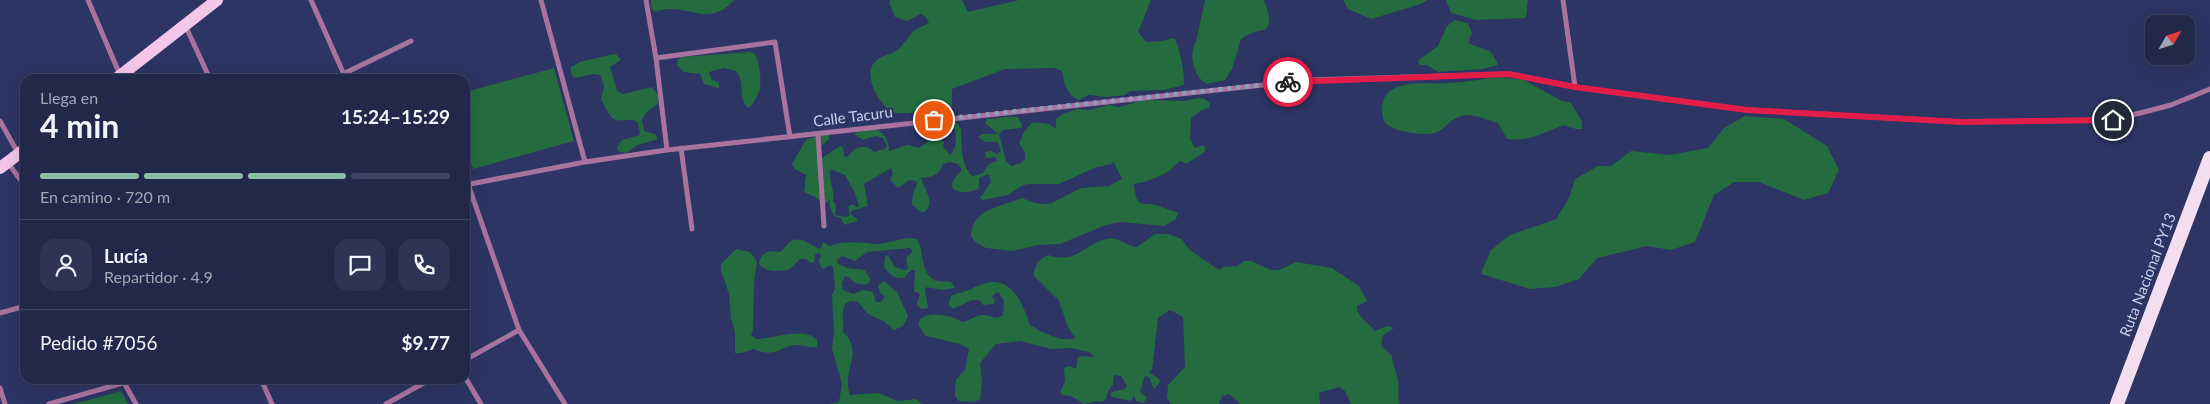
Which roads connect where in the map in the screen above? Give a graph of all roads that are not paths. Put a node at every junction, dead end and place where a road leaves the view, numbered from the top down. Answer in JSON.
{"nodes":[{"id":1,"x":88,"y":0,"type":"edge"},
{"id":2,"x":217,"y":0,"type":"edge"},
{"id":3,"x":311,"y":0,"type":"edge"},
{"id":4,"x":541,"y":0,"type":"edge"},
{"id":5,"x":646,"y":0,"type":"edge"},
{"id":6,"x":1563,"y":0,"type":"edge"},
{"id":7,"x":185,"y":25,"type":"junction"},
{"id":8,"x":411,"y":41,"type":"dead end"},
{"id":9,"x":656,"y":58,"type":"junction"},
{"id":10,"x":117,"y":74,"type":"edge"},
{"id":11,"x":122,"y":74,"type":"edge"},
{"id":12,"x":208,"y":74,"type":"edge"},
{"id":13,"x":343,"y":74,"type":"edge"},
{"id":14,"x":348,"y":74,"type":"edge"},
{"id":15,"x":1575,"y":87,"type":"junction"},
{"id":16,"x":2210,"y":89,"type":"edge"},
{"id":17,"x":0,"y":121,"type":"edge"},
{"id":18,"x":818,"y":134,"type":"junction"},
{"id":19,"x":790,"y":136,"type":"junction"},
{"id":20,"x":681,"y":148,"type":"junction"},
{"id":21,"x":20,"y":149,"type":"edge"},
{"id":22,"x":667,"y":150,"type":"junction"},
{"id":23,"x":20,"y":154,"type":"edge"},
{"id":24,"x":2210,"y":158,"type":"edge"},
{"id":25,"x":585,"y":162,"type":"junction"},
{"id":26,"x":4,"y":166,"type":"edge"},
{"id":27,"x":20,"y":181,"type":"edge"},
{"id":28,"x":470,"y":184,"type":"edge"},
{"id":29,"x":470,"y":196,"type":"edge"},
{"id":30,"x":824,"y":226,"type":"dead end"},
{"id":31,"x":692,"y":229,"type":"dead end"},
{"id":32,"x":20,"y":307,"type":"edge"},
{"id":33,"x":0,"y":313,"type":"edge"},
{"id":34,"x":519,"y":330,"type":"junction"},
{"id":35,"x":470,"y":357,"type":"edge"},
{"id":36,"x":113,"y":384,"type":"edge"},
{"id":37,"x":125,"y":384,"type":"edge"},
{"id":38,"x":263,"y":384,"type":"edge"},
{"id":39,"x":422,"y":384,"type":"edge"},
{"id":40,"x":469,"y":384,"type":"edge"},
{"id":41,"x":0,"y":388,"type":"edge"},
{"id":42,"x":4,"y":404,"type":"edge"},
{"id":43,"x":49,"y":404,"type":"edge"},
{"id":44,"x":136,"y":404,"type":"edge"},
{"id":45,"x":272,"y":404,"type":"edge"},
{"id":46,"x":386,"y":404,"type":"edge"},
{"id":47,"x":481,"y":404,"type":"edge"},
{"id":48,"x":565,"y":404,"type":"edge"},
{"id":49,"x":2117,"y":404,"type":"edge"}],
"edges":[{"from":1,"to":10,"type":"street"},
{"from":2,"to":7,"type":"main road"},
{"from":3,"to":13,"type":"street"},
{"from":4,"to":25,"type":"street"},
{"from":5,"to":9,"type":"street"},
{"from":6,"to":15,"type":"street"},
{"from":7,"to":11,"type":"main road"},
{"from":7,"to":12,"type":"street"},
{"from":8,"to":14,"type":"street"},
{"from":9,"to":19,"type":"street"},
{"from":9,"to":22,"type":"street"},
{"from":15,"to":16,"type":"street","name":"Calle Tacuru"},
{"from":15,"to":18,"type":"street","name":"Calle Tacuru"},
{"from":17,"to":21,"type":"street"},
{"from":18,"to":19,"type":"street","name":"Calle Tacuru"},
{"from":18,"to":30,"type":"street"},
{"from":19,"to":20,"type":"street","name":"Calle Tacuru"},
{"from":20,"to":22,"type":"street","name":"Calle Tacuru"},
{"from":20,"to":31,"type":"street"},
{"from":22,"to":25,"type":"street","name":"Calle Tacuru"},
{"from":23,"to":26,"type":"main road"},
{"from":24,"to":49,"type":"highway","name":"Ruta Nacional PY13"},
{"from":25,"to":28,"type":"street","name":"Calle Tacuru"},
{"from":26,"to":27,"type":"street"},
{"from":29,"to":34,"type":"street"},
{"from":32,"to":33,"type":"street"},
{"from":34,"to":35,"type":"street"},
{"from":34,"to":48,"type":"street"},
{"from":36,"to":43,"type":"street"},
{"from":37,"to":44,"type":"street"},
{"from":38,"to":45,"type":"street"},
{"from":39,"to":46,"type":"street"},
{"from":40,"to":47,"type":"street"},
{"from":41,"to":42,"type":"street"}]}
